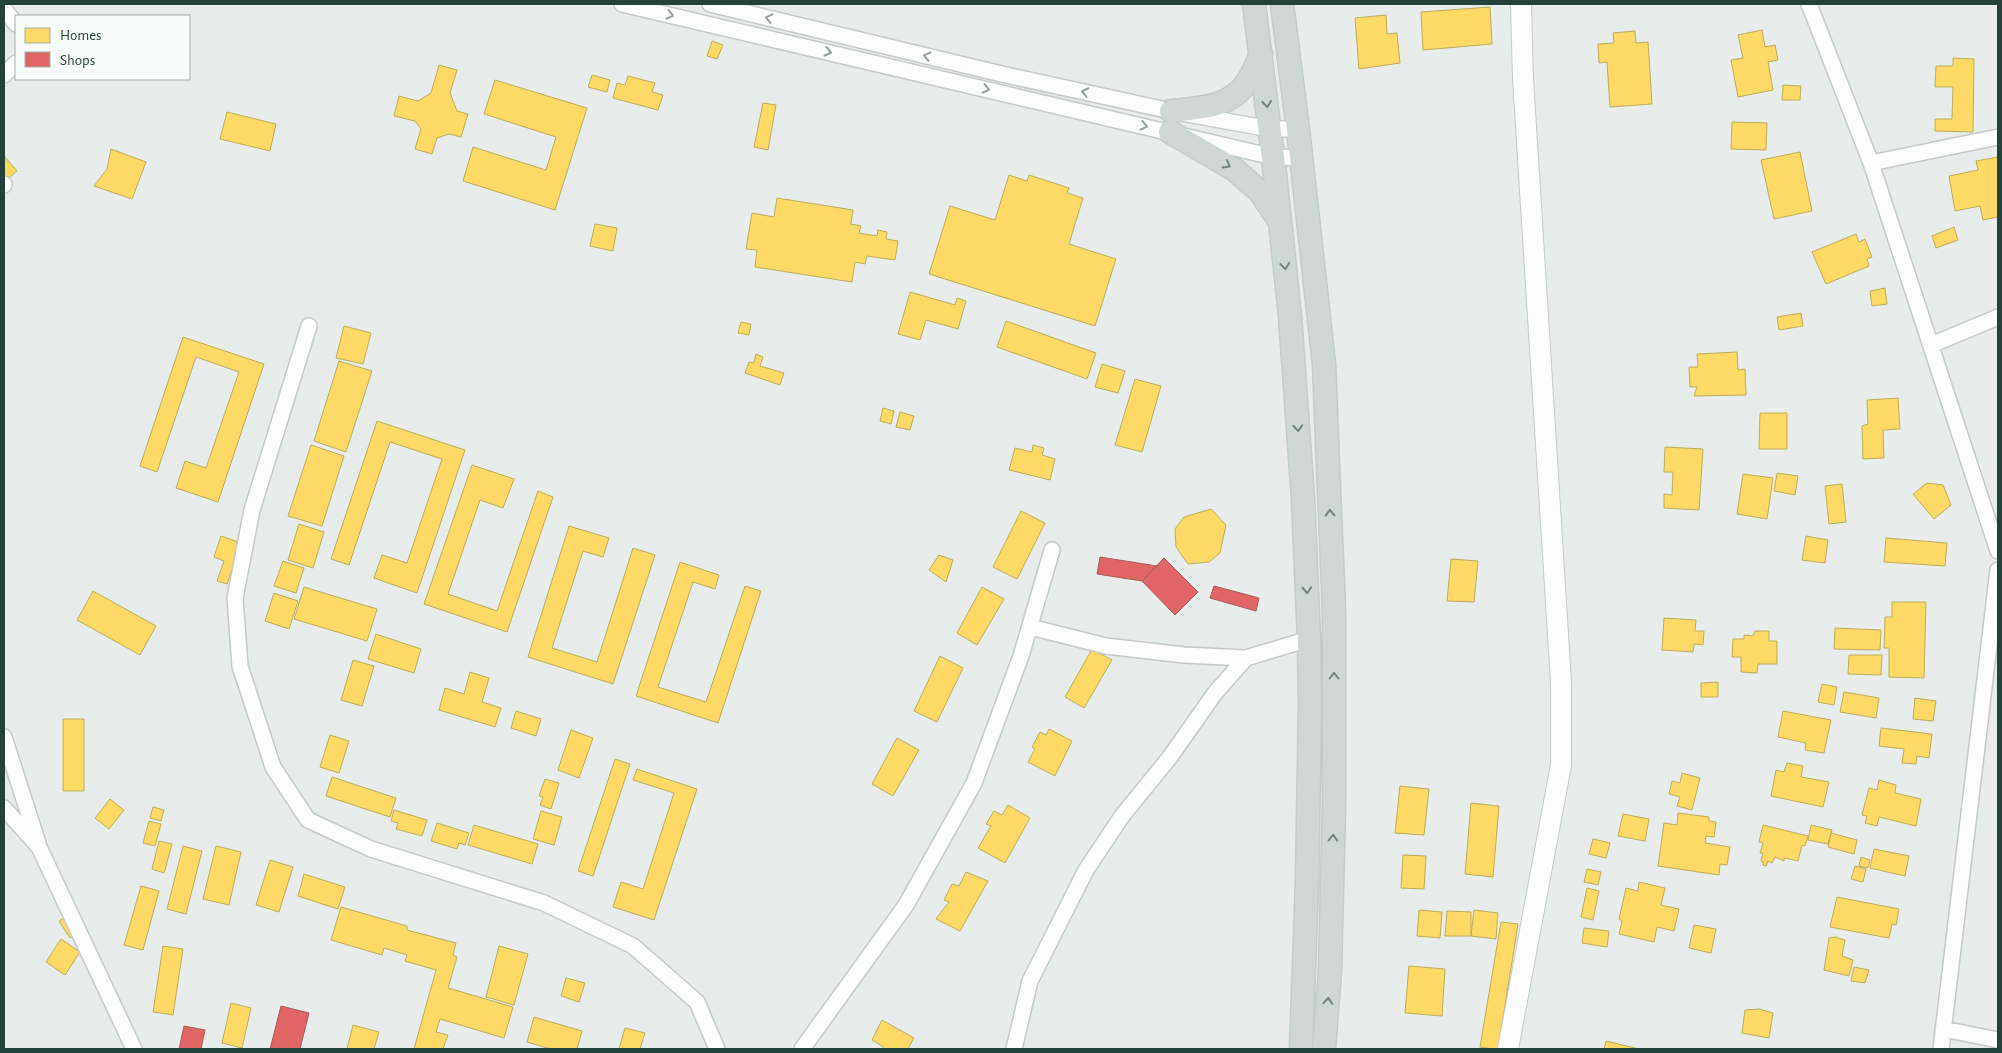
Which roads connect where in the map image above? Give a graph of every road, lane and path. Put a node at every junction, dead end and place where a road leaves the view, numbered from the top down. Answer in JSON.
{"nodes":[{"id":1,"x":622,"y":4,"type":"edge"},
{"id":2,"x":710,"y":4,"type":"edge"},
{"id":3,"x":1254,"y":4,"type":"edge"},
{"id":4,"x":1282,"y":4,"type":"edge"},
{"id":5,"x":1521,"y":4,"type":"edge"},
{"id":6,"x":1809,"y":4,"type":"edge"},
{"id":7,"x":4,"y":9,"type":"edge"},
{"id":8,"x":15,"y":23,"type":"edge"},
{"id":9,"x":1261,"y":54,"type":"junction"},
{"id":10,"x":15,"y":64,"type":"edge"},
{"id":11,"x":4,"y":75,"type":"edge"},
{"id":12,"x":1170,"y":122,"type":"junction"},
{"id":13,"x":1270,"y":129,"type":"junction"},
{"id":14,"x":1298,"y":129,"type":"junction"},
{"id":15,"x":1998,"y":137,"type":"edge"},
{"id":16,"x":1273,"y":157,"type":"junction"},
{"id":17,"x":1302,"y":158,"type":"junction"},
{"id":18,"x":1871,"y":163,"type":"junction"},
{"id":19,"x":1280,"y":222,"type":"junction"},
{"id":20,"x":1998,"y":317,"type":"edge"},
{"id":21,"x":309,"y":326,"type":"dead end"},
{"id":22,"x":1931,"y":345,"type":"junction"},
{"id":23,"x":1052,"y":550,"type":"dead end"},
{"id":24,"x":1998,"y":551,"type":"edge"},
{"id":25,"x":1998,"y":570,"type":"edge"},
{"id":26,"x":1030,"y":627,"type":"junction"},
{"id":27,"x":1309,"y":639,"type":"junction"},
{"id":28,"x":1246,"y":658,"type":"junction"},
{"id":29,"x":4,"y":737,"type":"edge"},
{"id":30,"x":4,"y":808,"type":"edge"},
{"id":31,"x":39,"y":847,"type":"junction"},
{"id":32,"x":1943,"y":1029,"type":"junction"},
{"id":33,"x":1998,"y":1040,"type":"edge"},
{"id":34,"x":134,"y":1049,"type":"edge"},
{"id":35,"x":717,"y":1049,"type":"edge"},
{"id":36,"x":802,"y":1049,"type":"edge"},
{"id":37,"x":1014,"y":1049,"type":"edge"},
{"id":38,"x":1302,"y":1049,"type":"edge"},
{"id":39,"x":1324,"y":1049,"type":"edge"},
{"id":40,"x":1508,"y":1049,"type":"edge"},
{"id":41,"x":1941,"y":1049,"type":"edge"}],
"edges":[{"from":1,"to":12,"type":"street","one_way":true},
{"from":12,"to":2,"type":"street","one_way":true},
{"from":3,"to":9,"type":"main road"},
{"from":4,"to":14,"type":"main road"},
{"from":5,"to":40,"type":"street"},
{"from":6,"to":18,"type":"street"},
{"from":7,"to":8,"type":"street"},
{"from":9,"to":12,"type":"main road"},
{"from":9,"to":13,"type":"main road","one_way":true},
{"from":10,"to":11,"type":"street"},
{"from":12,"to":13,"type":"street"},
{"from":12,"to":16,"type":"street"},
{"from":12,"to":19,"type":"main road","one_way":true},
{"from":13,"to":14,"type":"street"},
{"from":13,"to":16,"type":"main road"},
{"from":14,"to":17,"type":"main road"},
{"from":15,"to":18,"type":"street"},
{"from":16,"to":17,"type":"street"},
{"from":16,"to":19,"type":"main road"},
{"from":39,"to":17,"type":"main road","one_way":true},
{"from":18,"to":22,"type":"street"},
{"from":19,"to":27,"type":"main road","one_way":true},
{"from":20,"to":22,"type":"street"},
{"from":21,"to":35,"type":"street"},
{"from":22,"to":24,"type":"street"},
{"from":23,"to":26,"type":"street"},
{"from":25,"to":32,"type":"street"},
{"from":26,"to":28,"type":"street"},
{"from":26,"to":36,"type":"street"},
{"from":27,"to":28,"type":"street"},
{"from":27,"to":38,"type":"main road"},
{"from":28,"to":37,"type":"street"},
{"from":29,"to":31,"type":"street"},
{"from":30,"to":31,"type":"street"},
{"from":31,"to":34,"type":"street"},
{"from":32,"to":33,"type":"street"},
{"from":32,"to":41,"type":"street"}]}
